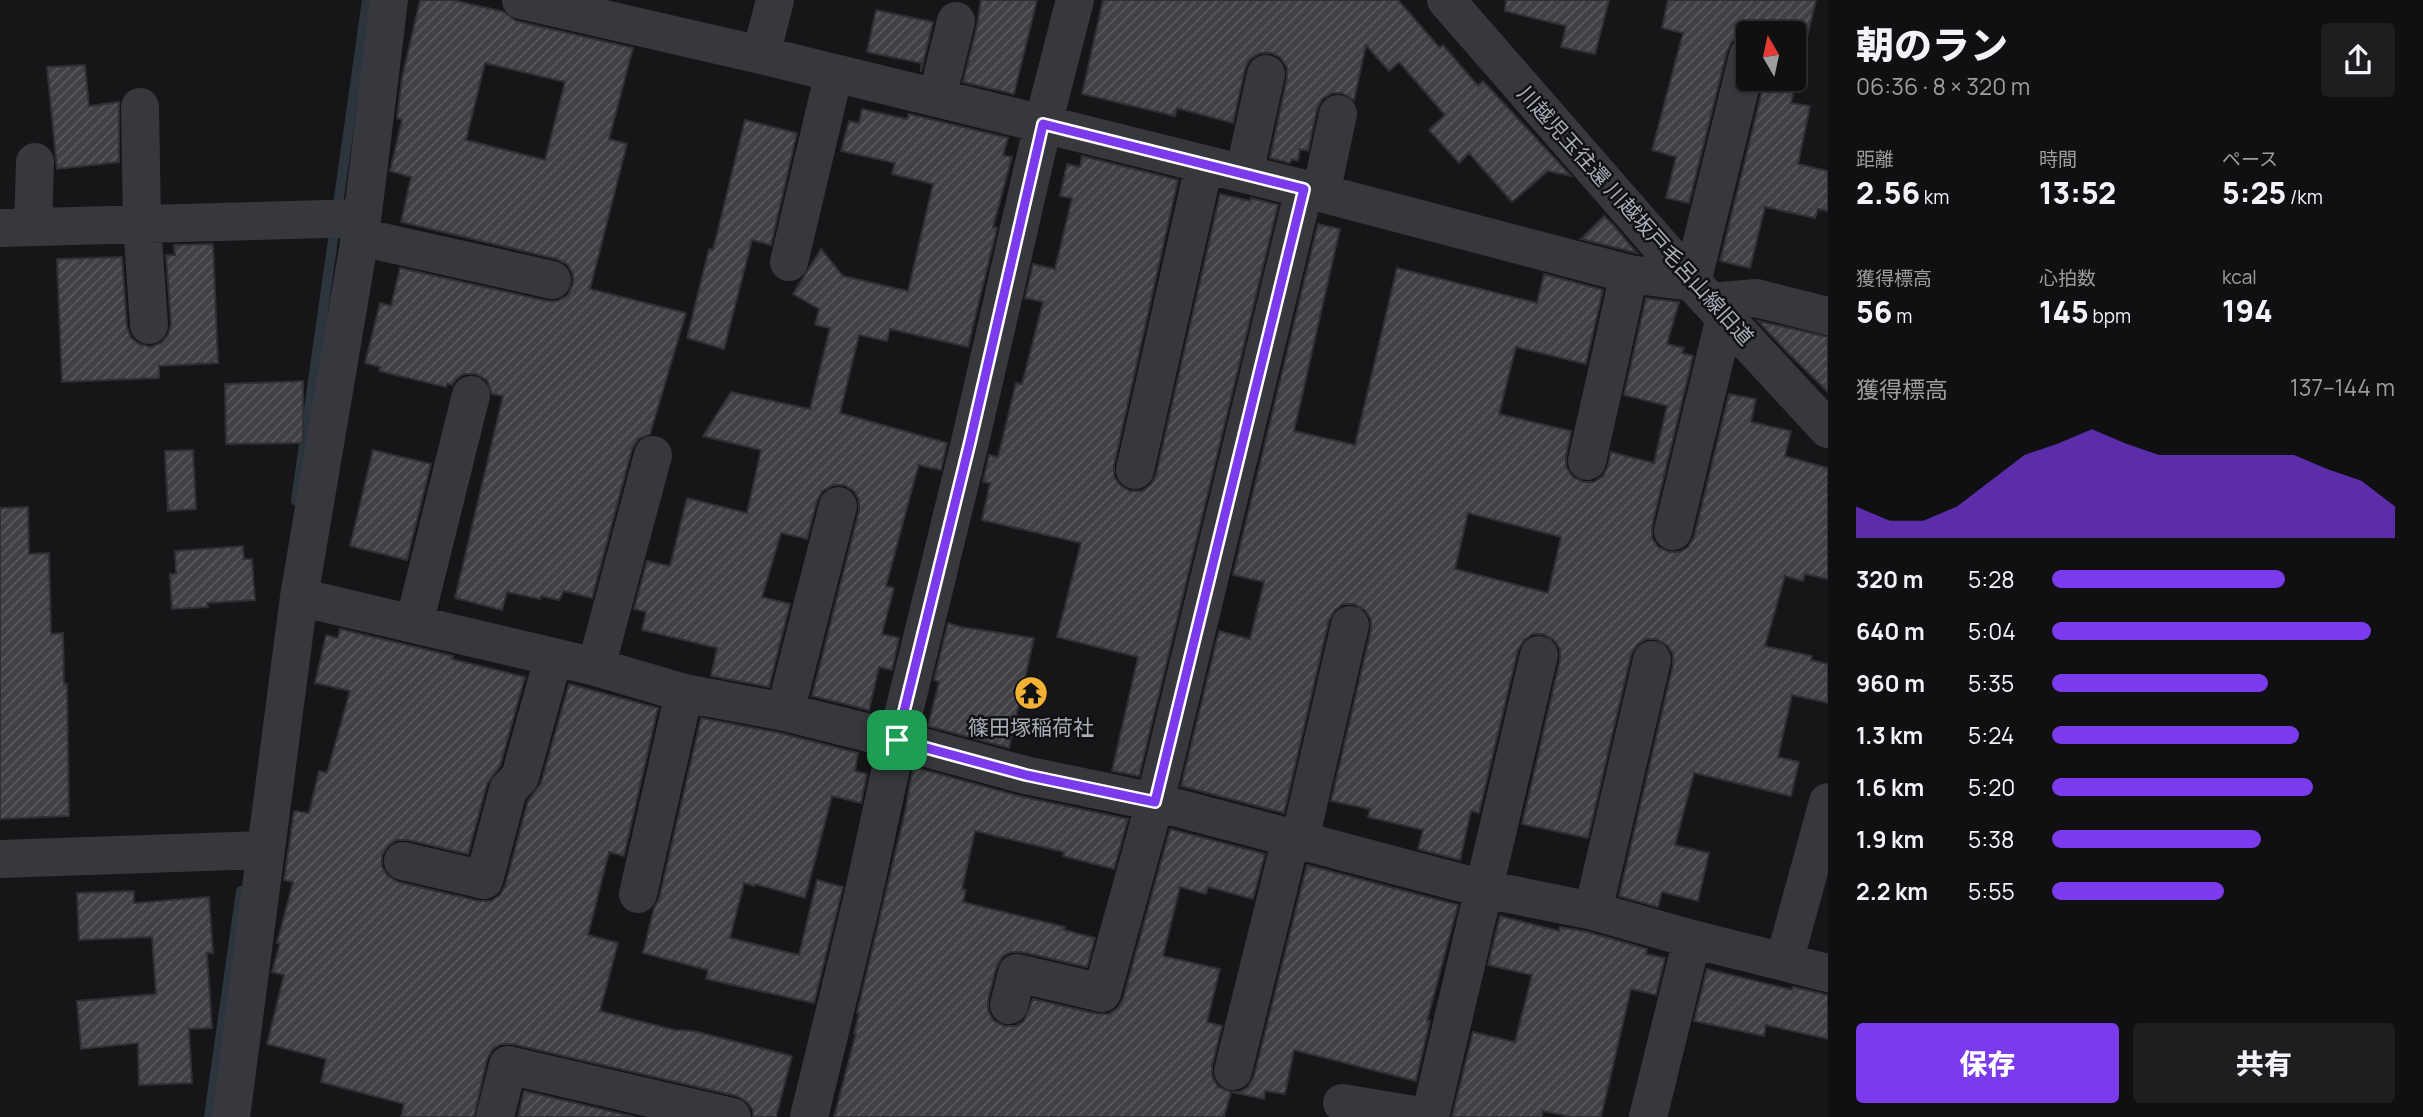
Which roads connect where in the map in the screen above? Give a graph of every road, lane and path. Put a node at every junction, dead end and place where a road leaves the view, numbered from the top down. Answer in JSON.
{"nodes":[{"id":1,"x":390,"y":0,"type":"edge"},
{"id":2,"x":521,"y":0,"type":"edge"},
{"id":3,"x":775,"y":0,"type":"edge"},
{"id":4,"x":1075,"y":0,"type":"edge"},
{"id":5,"x":1446,"y":0,"type":"edge"},
{"id":6,"x":566,"y":6,"type":"edge"},
{"id":7,"x":956,"y":21,"type":"dead end"},
{"id":8,"x":761,"y":55,"type":"junction"},
{"id":9,"x":834,"y":73,"type":"junction"},
{"id":10,"x":1266,"y":74,"type":"dead end"},
{"id":11,"x":1742,"y":91,"type":"edge"},
{"id":12,"x":937,"y":98,"type":"junction"},
{"id":13,"x":140,"y":107,"type":"dead end"},
{"id":14,"x":1338,"y":114,"type":"dead end"},
{"id":15,"x":1043,"y":124,"type":"junction"},
{"id":16,"x":35,"y":162,"type":"dead end"},
{"id":17,"x":1203,"y":166,"type":"junction"},
{"id":18,"x":1244,"y":174,"type":"junction"},
{"id":19,"x":1313,"y":191,"type":"junction"},
{"id":20,"x":142,"y":225,"type":"junction"},
{"id":21,"x":361,"y":227,"type":"junction"},
{"id":22,"x":16,"y":228,"type":"edge"},
{"id":23,"x":789,"y":262,"type":"dead end"},
{"id":24,"x":1629,"y":274,"type":"junction"},
{"id":25,"x":552,"y":280,"type":"dead end"},
{"id":26,"x":1709,"y":300,"type":"junction"},
{"id":27,"x":1828,"y":316,"type":"edge"},
{"id":28,"x":149,"y":324,"type":"dead end"},
{"id":29,"x":471,"y":394,"type":"dead end"},
{"id":30,"x":1828,"y":429,"type":"edge"},
{"id":31,"x":653,"y":455,"type":"dead end"},
{"id":32,"x":1587,"y":461,"type":"dead end"},
{"id":33,"x":1135,"y":470,"type":"dead end"},
{"id":34,"x":838,"y":506,"type":"dead end"},
{"id":35,"x":1672,"y":531,"type":"dead end"},
{"id":36,"x":299,"y":597,"type":"junction"},
{"id":37,"x":414,"y":624,"type":"junction"},
{"id":38,"x":1350,"y":625,"type":"dead end"},
{"id":39,"x":1539,"y":655,"type":"dead end"},
{"id":40,"x":553,"y":659,"type":"junction"},
{"id":41,"x":1652,"y":660,"type":"dead end"},
{"id":42,"x":596,"y":667,"type":"junction"},
{"id":43,"x":684,"y":693,"type":"junction"},
{"id":44,"x":785,"y":712,"type":"junction"},
{"id":45,"x":897,"y":740,"type":"junction"},
{"id":46,"x":1155,"y":802,"type":"junction"},
{"id":47,"x":1828,"y":802,"type":"edge"},
{"id":48,"x":1295,"y":839,"type":"junction"},
{"id":49,"x":264,"y":850,"type":"junction"},
{"id":50,"x":0,"y":859,"type":"edge"},
{"id":51,"x":403,"y":862,"type":"dead end"},
{"id":52,"x":1484,"y":889,"type":"junction"},
{"id":53,"x":638,"y":894,"type":"dead end"},
{"id":54,"x":1593,"y":911,"type":"junction"},
{"id":55,"x":1692,"y":939,"type":"junction"},
{"id":56,"x":1784,"y":962,"type":"junction"},
{"id":57,"x":1828,"y":973,"type":"edge"},
{"id":58,"x":1009,"y":1004,"type":"dead end"},
{"id":59,"x":1233,"y":1071,"type":"dead end"},
{"id":60,"x":1342,"y":1103,"type":"dead end"},
{"id":61,"x":231,"y":1117,"type":"edge"},
{"id":62,"x":495,"y":1117,"type":"edge"},
{"id":63,"x":732,"y":1117,"type":"edge"},
{"id":64,"x":809,"y":1117,"type":"edge"},
{"id":65,"x":1428,"y":1117,"type":"edge"},
{"id":66,"x":1648,"y":1117,"type":"edge"}],
"edges":[{"from":1,"to":21,"type":"street"},
{"from":2,"to":6,"type":"street"},
{"from":3,"to":8,"type":"street"},
{"from":4,"to":15,"type":"street"},
{"from":5,"to":26,"type":"street","name":"川越児玉往還 川越坂戸毛呂山線旧道"},
{"from":6,"to":8,"type":"street"},
{"from":7,"to":12,"type":"street"},
{"from":8,"to":9,"type":"street"},
{"from":9,"to":12,"type":"street"},
{"from":9,"to":23,"type":"street"},
{"from":10,"to":18,"type":"street"},
{"from":11,"to":26,"type":"street"},
{"from":12,"to":15,"type":"street"},
{"from":13,"to":20,"type":"street"},
{"from":14,"to":19,"type":"street"},
{"from":15,"to":17,"type":"street"},
{"from":15,"to":45,"type":"street"},
{"from":16,"to":22,"type":"street"},
{"from":17,"to":18,"type":"street"},
{"from":17,"to":33,"type":"street"},
{"from":18,"to":19,"type":"street"},
{"from":19,"to":24,"type":"street"},
{"from":19,"to":46,"type":"street"},
{"from":20,"to":21,"type":"street"},
{"from":20,"to":22,"type":"street"},
{"from":20,"to":28,"type":"street"},
{"from":21,"to":25,"type":"street"},
{"from":21,"to":36,"type":"street"},
{"from":24,"to":26,"type":"street"},
{"from":24,"to":32,"type":"street"},
{"from":26,"to":27,"type":"street"},
{"from":26,"to":30,"type":"street","name":"川越児玉往還 川越坂戸毛呂山線旧道"},
{"from":26,"to":35,"type":"street"},
{"from":29,"to":37,"type":"street"},
{"from":31,"to":42,"type":"street"},
{"from":34,"to":44,"type":"street"},
{"from":36,"to":37,"type":"street"},
{"from":36,"to":49,"type":"street"},
{"from":37,"to":40,"type":"street"},
{"from":38,"to":48,"type":"street"},
{"from":39,"to":52,"type":"street"},
{"from":40,"to":42,"type":"street"},
{"from":40,"to":51,"type":"street"},
{"from":41,"to":54,"type":"street"},
{"from":42,"to":43,"type":"street"},
{"from":43,"to":44,"type":"street"},
{"from":43,"to":53,"type":"street"},
{"from":44,"to":45,"type":"street"},
{"from":45,"to":46,"type":"street"},
{"from":45,"to":64,"type":"street"},
{"from":46,"to":48,"type":"street"},
{"from":46,"to":58,"type":"street"},
{"from":47,"to":56,"type":"street"},
{"from":48,"to":52,"type":"street"},
{"from":48,"to":59,"type":"street"},
{"from":49,"to":50,"type":"street"},
{"from":49,"to":61,"type":"street"},
{"from":52,"to":54,"type":"street"},
{"from":52,"to":65,"type":"street"},
{"from":54,"to":55,"type":"street"},
{"from":55,"to":56,"type":"street"},
{"from":55,"to":66,"type":"street"},
{"from":56,"to":57,"type":"street"},
{"from":60,"to":65,"type":"street"},
{"from":62,"to":63,"type":"street"}]}
